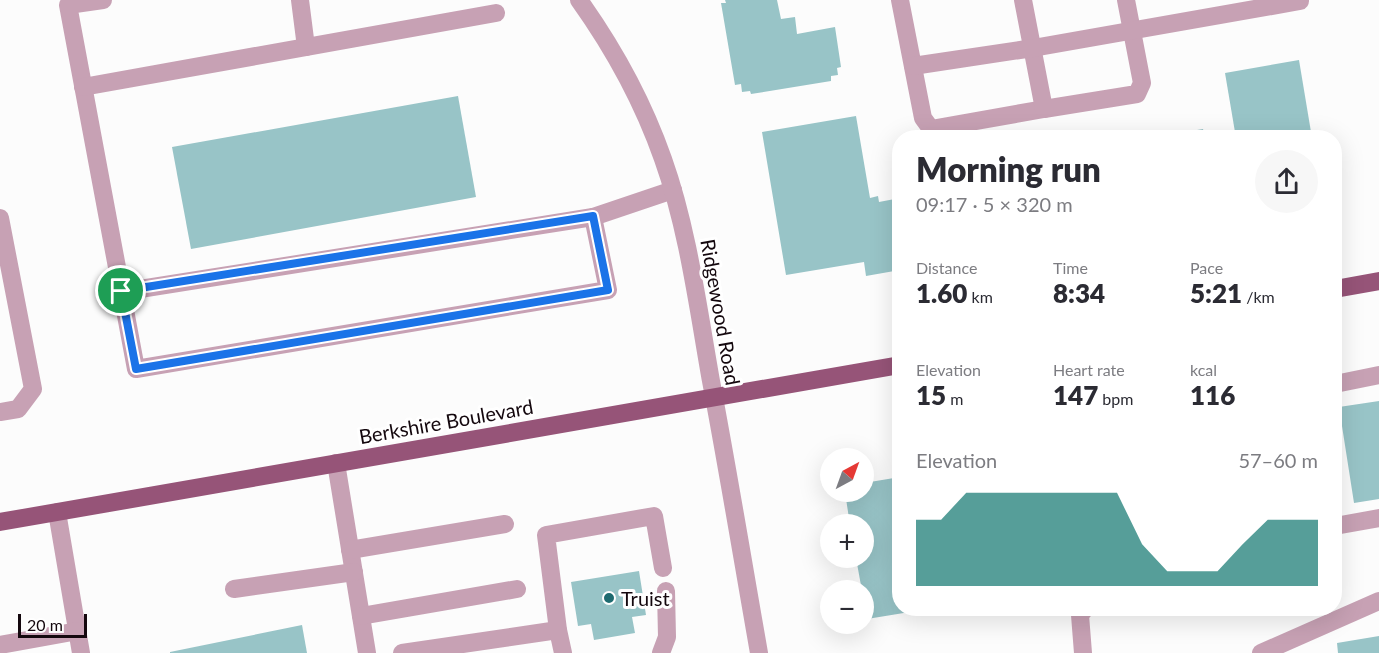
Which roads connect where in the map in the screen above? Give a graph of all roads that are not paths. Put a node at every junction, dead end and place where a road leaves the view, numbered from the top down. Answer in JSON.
{"nodes":[{"id":1,"x":103,"y":0,"type":"edge"},
{"id":2,"x":300,"y":0,"type":"edge"},
{"id":3,"x":579,"y":0,"type":"edge"},
{"id":4,"x":900,"y":0,"type":"edge"},
{"id":5,"x":1023,"y":0,"type":"edge"},
{"id":6,"x":1126,"y":0,"type":"edge"},
{"id":7,"x":1300,"y":1,"type":"edge"},
{"id":8,"x":68,"y":3,"type":"edge"},
{"id":9,"x":496,"y":13,"type":"dead end"},
{"id":10,"x":1132,"y":31,"type":"junction"},
{"id":11,"x":306,"y":47,"type":"junction"},
{"id":12,"x":1033,"y":48,"type":"junction"},
{"id":13,"x":913,"y":66,"type":"junction"},
{"id":14,"x":83,"y":87,"type":"junction"},
{"id":15,"x":1044,"y":109,"type":"junction"},
{"id":16,"x":673,"y":190,"type":"junction"},
{"id":17,"x":593,"y":216,"type":"junction"},
{"id":18,"x":0,"y":218,"type":"edge"},
{"id":19,"x":1379,"y":281,"type":"edge"},
{"id":20,"x":1342,"y":288,"type":"edge"},
{"id":21,"x":121,"y":291,"type":"junction"},
{"id":22,"x":892,"y":366,"type":"edge"},
{"id":23,"x":1379,"y":375,"type":"edge"},
{"id":24,"x":1342,"y":383,"type":"edge"},
{"id":25,"x":714,"y":397,"type":"junction"},
{"id":26,"x":0,"y":412,"type":"edge"},
{"id":27,"x":336,"y":463,"type":"junction"},
{"id":28,"x":57,"y":512,"type":"junction"},
{"id":29,"x":1379,"y":518,"type":"edge"},
{"id":30,"x":0,"y":522,"type":"edge"},
{"id":31,"x":505,"y":524,"type":"dead end"},
{"id":32,"x":1342,"y":525,"type":"edge"},
{"id":33,"x":350,"y":550,"type":"junction"},
{"id":34,"x":663,"y":568,"type":"dead end"},
{"id":35,"x":354,"y":572,"type":"junction"},
{"id":36,"x":234,"y":589,"type":"dead end"},
{"id":37,"x":518,"y":589,"type":"dead end"},
{"id":38,"x":666,"y":591,"type":"dead end"},
{"id":39,"x":1379,"y":601,"type":"edge"},
{"id":40,"x":361,"y":616,"type":"junction"},
{"id":41,"x":1080,"y":616,"type":"edge"},
{"id":42,"x":558,"y":630,"type":"junction"},
{"id":43,"x":78,"y":631,"type":"junction"},
{"id":44,"x":0,"y":645,"type":"edge"},
{"id":45,"x":81,"y":653,"type":"edge"},
{"id":46,"x":367,"y":653,"type":"edge"},
{"id":47,"x":402,"y":653,"type":"edge"},
{"id":48,"x":563,"y":653,"type":"edge"},
{"id":49,"x":661,"y":653,"type":"edge"},
{"id":50,"x":759,"y":653,"type":"edge"},
{"id":51,"x":1083,"y":653,"type":"edge"},
{"id":52,"x":1261,"y":653,"type":"edge"}],
"edges":[{"from":1,"to":8,"type":"street"},
{"from":2,"to":11,"type":"street"},
{"from":3,"to":16,"type":"street","name":"Ridgewood Road"},
{"from":4,"to":13,"type":"street"},
{"from":5,"to":12,"type":"street"},
{"from":6,"to":10,"type":"street"},
{"from":7,"to":10,"type":"street"},
{"from":8,"to":14,"type":"street"},
{"from":9,"to":11,"type":"street"},
{"from":10,"to":12,"type":"street"},
{"from":10,"to":15,"type":"street"},
{"from":11,"to":14,"type":"street"},
{"from":12,"to":13,"type":"street"},
{"from":12,"to":15,"type":"street"},
{"from":13,"to":15,"type":"street"},
{"from":14,"to":21,"type":"street"},
{"from":16,"to":17,"type":"street"},
{"from":16,"to":25,"type":"street","name":"Ridgewood Road"},
{"from":17,"to":21,"type":"street"},
{"from":17,"to":21,"type":"street"},
{"from":18,"to":26,"type":"street"},
{"from":19,"to":20,"type":"main road"},
{"from":22,"to":25,"type":"main road","name":"Berkshire Boulevard"},
{"from":23,"to":24,"type":"street"},
{"from":25,"to":27,"type":"main road","name":"Berkshire Boulevard"},
{"from":25,"to":50,"type":"street","name":"Ridgewood Road"},
{"from":27,"to":28,"type":"main road","name":"Berkshire Boulevard"},
{"from":27,"to":33,"type":"street"},
{"from":28,"to":30,"type":"main road","name":"Berkshire Boulevard"},
{"from":28,"to":43,"type":"street"},
{"from":29,"to":32,"type":"street"},
{"from":31,"to":33,"type":"street"},
{"from":33,"to":35,"type":"street"},
{"from":34,"to":42,"type":"street"},
{"from":35,"to":36,"type":"street"},
{"from":35,"to":40,"type":"street"},
{"from":37,"to":40,"type":"street"},
{"from":38,"to":49,"type":"street"},
{"from":39,"to":52,"type":"street"},
{"from":40,"to":46,"type":"street"},
{"from":41,"to":51,"type":"street"},
{"from":42,"to":47,"type":"street"},
{"from":42,"to":48,"type":"street"},
{"from":43,"to":44,"type":"street"},
{"from":43,"to":45,"type":"street"}]}
